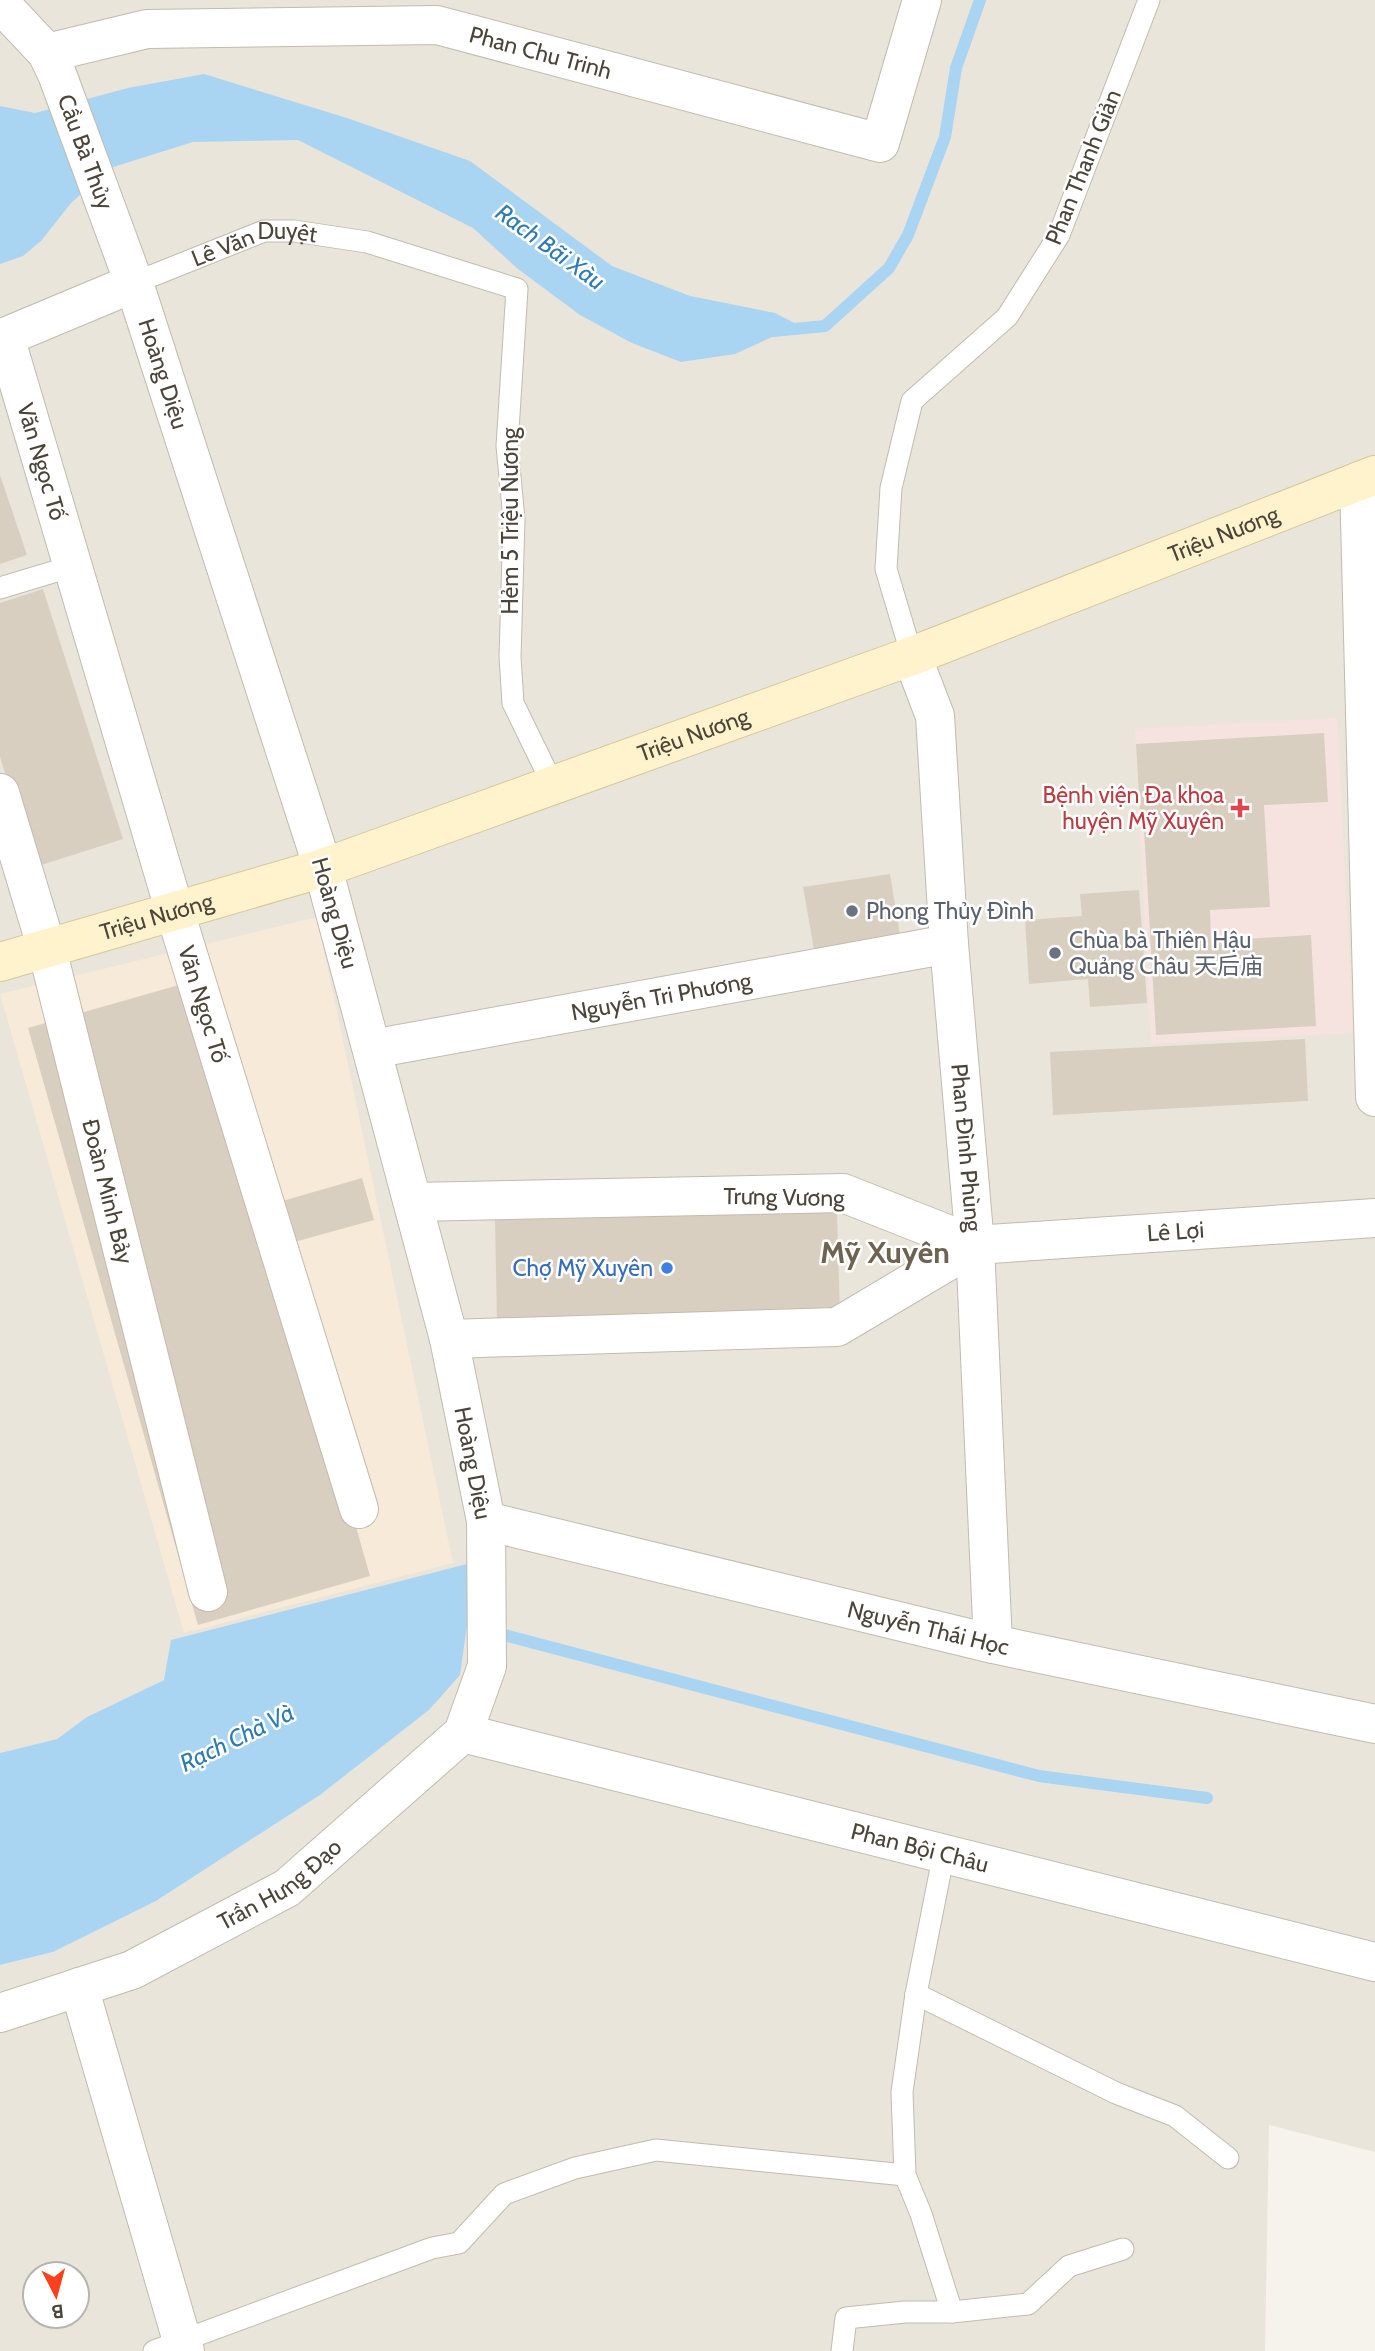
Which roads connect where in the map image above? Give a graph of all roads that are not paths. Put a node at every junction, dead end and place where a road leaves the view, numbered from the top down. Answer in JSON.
{"nodes":[{"id":1,"x":922,"y":0,"type":"edge"},
{"id":2,"x":1149,"y":0,"type":"edge"},
{"id":3,"x":0,"y":3,"type":"edge"},
{"id":4,"x":52,"y":64,"type":"junction"},
{"id":5,"x":116,"y":229,"type":"joint"},
{"id":6,"x":134,"y":283,"type":"junction"},
{"id":7,"x":517,"y":289,"type":"joint"},
{"id":8,"x":2,"y":338,"type":"edge"},
{"id":9,"x":1367,"y":478,"type":"edge"},
{"id":10,"x":73,"y":566,"type":"junction"},
{"id":11,"x":0,"y":588,"type":"edge"},
{"id":12,"x":912,"y":656,"type":"junction"},
{"id":13,"x":553,"y":785,"type":"junction"},
{"id":14,"x":0,"y":793,"type":"edge"},
{"id":15,"x":323,"y":869,"type":"junction"},
{"id":16,"x":175,"y":912,"type":"junction"},
{"id":17,"x":949,"y":944,"type":"junction"},
{"id":18,"x":47,"y":948,"type":"junction"},
{"id":19,"x":0,"y":962,"type":"edge"},
{"id":20,"x":372,"y":1049,"type":"junction"},
{"id":21,"x":1375,"y":1097,"type":"edge"},
{"id":22,"x":414,"y":1202,"type":"junction"},
{"id":23,"x":1375,"y":1218,"type":"edge"},
{"id":24,"x":975,"y":1245,"type":"junction"},
{"id":25,"x":449,"y":1339,"type":"junction"},
{"id":26,"x":359,"y":1509,"type":"dead end"},
{"id":27,"x":486,"y":1521,"type":"junction"},
{"id":28,"x":208,"y":1592,"type":"dead end"},
{"id":29,"x":993,"y":1644,"type":"junction"},
{"id":30,"x":487,"y":1666,"type":"joint"},
{"id":31,"x":1375,"y":1724,"type":"edge"},
{"id":32,"x":463,"y":1733,"type":"junction"},
{"id":33,"x":944,"y":1853,"type":"junction"},
{"id":34,"x":1375,"y":1962,"type":"edge"},
{"id":35,"x":79,"y":1987,"type":"junction"},
{"id":36,"x":916,"y":1994,"type":"junction"},
{"id":37,"x":0,"y":2013,"type":"edge"},
{"id":38,"x":1228,"y":2158,"type":"dead end"},
{"id":39,"x":905,"y":2175,"type":"junction"},
{"id":40,"x":1124,"y":2249,"type":"dead end"},
{"id":41,"x":952,"y":2312,"type":"junction"},
{"id":42,"x":174,"y":2348,"type":"edge"},
{"id":43,"x":842,"y":2351,"type":"edge"}],
"edges":[{"from":1,"to":4,"type":"street","name":"Phan Chu Trinh"},
{"from":2,"to":12,"type":"lane","name":"Phan Thanh Giản"},
{"from":3,"to":4,"type":"street"},
{"from":4,"to":5,"type":"street","name":"Cầu Bà Thủy"},
{"from":5,"to":6,"type":"street","name":"Hoàng Diệu"},
{"from":6,"to":7,"type":"lane","name":"Lê Văn Duyệt"},
{"from":6,"to":8,"type":"street","name":"Lê Văn Duyệt"},
{"from":6,"to":15,"type":"street","name":"Hoàng Diệu"},
{"from":7,"to":13,"type":"lane","name":"Hẻm 5 Triệu Nương"},
{"from":8,"to":10,"type":"street","name":"Văn Ngọc Tố"},
{"from":9,"to":12,"type":"main road","name":"Triệu Nương"},
{"from":9,"to":21,"type":"street"},
{"from":10,"to":11,"type":"lane"},
{"from":10,"to":16,"type":"street","name":"Văn Ngọc Tố"},
{"from":12,"to":13,"type":"main road","name":"Triệu Nương"},
{"from":12,"to":17,"type":"street","name":"Phan Đình Phùng"},
{"from":13,"to":15,"type":"main road","name":"Triệu Nương"},
{"from":14,"to":18,"type":"street","name":"Đoàn Minh Bảy"},
{"from":15,"to":16,"type":"main road","name":"Triệu Nương"},
{"from":15,"to":20,"type":"street","name":"Hoàng Diệu"},
{"from":16,"to":18,"type":"main road","name":"Triệu Nương"},
{"from":16,"to":26,"type":"street","name":"Văn Ngọc Tố"},
{"from":17,"to":20,"type":"street","name":"Nguyễn Tri Phương"},
{"from":17,"to":24,"type":"street","name":"Phan Đình Phùng"},
{"from":18,"to":19,"type":"main road","name":"Triệu Nương"},
{"from":18,"to":28,"type":"street","name":"Đoàn Minh Bảy"},
{"from":20,"to":22,"type":"street","name":"Hoàng Diệu"},
{"from":22,"to":24,"type":"street","name":"Trưng Vương"},
{"from":22,"to":25,"type":"street","name":"Hoàng Diệu"},
{"from":23,"to":24,"type":"street","name":"Lê Lợi"},
{"from":24,"to":25,"type":"street"},
{"from":24,"to":29,"type":"street","name":"Phan Đình Phùng"},
{"from":25,"to":27,"type":"street","name":"Hoàng Diệu"},
{"from":27,"to":29,"type":"street","name":"Nguyễn Thái Học"},
{"from":27,"to":30,"type":"street","name":"Hoàng Diệu"},
{"from":29,"to":31,"type":"street","name":"Nguyễn Thái Học"},
{"from":30,"to":32,"type":"street","name":"Trần Hưng Đạo"},
{"from":32,"to":33,"type":"street","name":"Phan Bội Châu"},
{"from":32,"to":35,"type":"street","name":"Trần Hưng Đạo"},
{"from":33,"to":34,"type":"street","name":"Phan Bội Châu"},
{"from":33,"to":36,"type":"lane"},
{"from":35,"to":37,"type":"street","name":"Trần Hưng Đạo"},
{"from":35,"to":42,"type":"street"},
{"from":36,"to":38,"type":"lane"},
{"from":36,"to":39,"type":"lane"},
{"from":39,"to":41,"type":"lane"},
{"from":39,"to":42,"type":"lane"},
{"from":40,"to":41,"type":"lane"},
{"from":41,"to":43,"type":"lane"}]}
